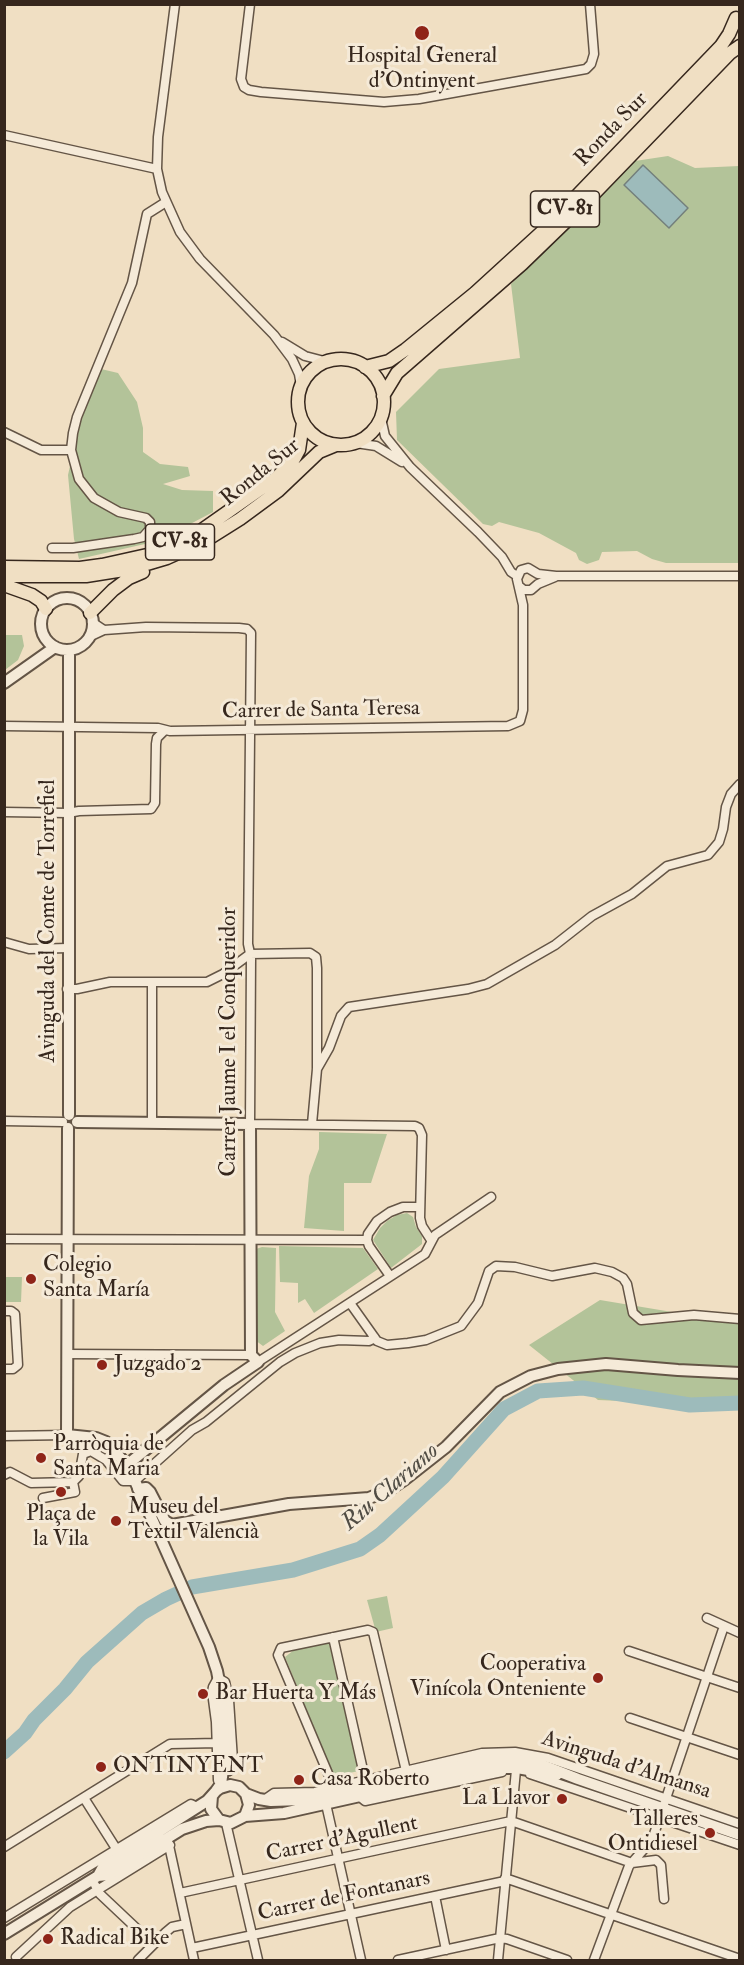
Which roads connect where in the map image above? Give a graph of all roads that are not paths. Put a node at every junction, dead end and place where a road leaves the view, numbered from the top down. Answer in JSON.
{"nodes":[{"id":1,"x":175,"y":4,"type":"edge"},
{"id":2,"x":250,"y":4,"type":"edge"},
{"id":3,"x":590,"y":4,"type":"edge"},
{"id":4,"x":733,"y":4,"type":"edge"},
{"id":5,"x":738,"y":21,"type":"edge"},
{"id":6,"x":740,"y":46,"type":"edge"},
{"id":7,"x":4,"y":135,"type":"edge"},
{"id":8,"x":157,"y":169,"type":"junction"},
{"id":9,"x":166,"y":201,"type":"junction"},
{"id":10,"x":274,"y":335,"type":"junction"},
{"id":11,"x":328,"y":362,"type":"junction"},
{"id":12,"x":365,"y":367,"type":"junction"},
{"id":13,"x":301,"y":386,"type":"junction"},
{"id":14,"x":383,"y":396,"type":"junction"},
{"id":15,"x":381,"y":418,"type":"junction"},
{"id":16,"x":303,"y":423,"type":"junction"},
{"id":17,"x":4,"y":432,"type":"edge"},
{"id":18,"x":356,"y":442,"type":"junction"},
{"id":19,"x":336,"y":445,"type":"junction"},
{"id":20,"x":71,"y":450,"type":"junction"},
{"id":21,"x":410,"y":467,"type":"junction"},
{"id":22,"x":205,"y":541,"type":"junction"},
{"id":23,"x":52,"y":548,"type":"dead end"},
{"id":24,"x":4,"y":567,"type":"edge"},
{"id":25,"x":519,"y":573,"type":"junction"},
{"id":26,"x":538,"y":574,"type":"junction"},
{"id":27,"x":4,"y":576,"type":"edge"},
{"id":28,"x":556,"y":576,"type":"junction"},
{"id":29,"x":740,"y":576,"type":"edge"},
{"id":30,"x":4,"y":585,"type":"edge"},
{"id":31,"x":519,"y":586,"type":"junction"},
{"id":32,"x":535,"y":587,"type":"junction"},
{"id":33,"x":523,"y":605,"type":"junction"},
{"id":34,"x":46,"y":609,"type":"junction"},
{"id":35,"x":91,"y":618,"type":"junction"},
{"id":36,"x":104,"y":630,"type":"junction"},
{"id":37,"x":89,"y":637,"type":"junction"},
{"id":38,"x":50,"y":648,"type":"junction"},
{"id":39,"x":73,"y":649,"type":"junction"},
{"id":40,"x":4,"y":682,"type":"edge"},
{"id":41,"x":4,"y":726,"type":"edge"},
{"id":42,"x":69,"y":727,"type":"junction"},
{"id":43,"x":251,"y":729,"type":"junction"},
{"id":44,"x":165,"y":730,"type":"junction"},
{"id":45,"x":740,"y":784,"type":"edge"},
{"id":46,"x":4,"y":812,"type":"edge"},
{"id":47,"x":68,"y":813,"type":"junction"},
{"id":48,"x":4,"y":942,"type":"edge"},
{"id":49,"x":68,"y":948,"type":"junction"},
{"id":50,"x":250,"y":954,"type":"junction"},
{"id":51,"x":152,"y":982,"type":"junction"},
{"id":52,"x":67,"y":989,"type":"junction"},
{"id":53,"x":316,"y":1069,"type":"junction"},
{"id":54,"x":4,"y":1121,"type":"edge"},
{"id":55,"x":69,"y":1122,"type":"junction"},
{"id":56,"x":152,"y":1122,"type":"junction"},
{"id":57,"x":250,"y":1124,"type":"junction"},
{"id":58,"x":312,"y":1124,"type":"junction"},
{"id":59,"x":491,"y":1197,"type":"dead end"},
{"id":60,"x":420,"y":1207,"type":"junction"},
{"id":61,"x":4,"y":1239,"type":"edge"},
{"id":62,"x":67,"y":1240,"type":"junction"},
{"id":63,"x":250,"y":1240,"type":"junction"},
{"id":64,"x":367,"y":1240,"type":"junction"},
{"id":65,"x":431,"y":1240,"type":"junction"},
{"id":66,"x":390,"y":1276,"type":"junction"},
{"id":67,"x":350,"y":1303,"type":"junction"},
{"id":68,"x":4,"y":1311,"type":"edge"},
{"id":69,"x":740,"y":1319,"type":"edge"},
{"id":70,"x":375,"y":1338,"type":"junction"},
{"id":71,"x":67,"y":1354,"type":"junction"},
{"id":72,"x":254,"y":1358,"type":"junction"},
{"id":73,"x":4,"y":1369,"type":"edge"},
{"id":74,"x":740,"y":1373,"type":"edge"},
{"id":75,"x":67,"y":1435,"type":"junction"},
{"id":76,"x":4,"y":1436,"type":"edge"},
{"id":77,"x":127,"y":1465,"type":"junction"},
{"id":78,"x":4,"y":1475,"type":"edge"},
{"id":79,"x":73,"y":1482,"type":"junction"},
{"id":80,"x":40,"y":1483,"type":"junction"},
{"id":81,"x":137,"y":1485,"type":"junction"},
{"id":82,"x":708,"y":1618,"type":"dead end"},
{"id":83,"x":724,"y":1626,"type":"junction"},
{"id":84,"x":740,"y":1633,"type":"edge"},
{"id":85,"x":333,"y":1637,"type":"junction"},
{"id":86,"x":629,"y":1651,"type":"dead end"},
{"id":87,"x":217,"y":1674,"type":"junction"},
{"id":88,"x":707,"y":1677,"type":"junction"},
{"id":89,"x":740,"y":1688,"type":"edge"},
{"id":90,"x":630,"y":1718,"type":"dead end"},
{"id":91,"x":687,"y":1737,"type":"junction"},
{"id":92,"x":217,"y":1743,"type":"junction"},
{"id":93,"x":740,"y":1755,"type":"edge"},
{"id":94,"x":225,"y":1756,"type":"junction"},
{"id":95,"x":493,"y":1756,"type":"junction"},
{"id":96,"x":516,"y":1770,"type":"junction"},
{"id":97,"x":229,"y":1771,"type":"junction"},
{"id":98,"x":406,"y":1774,"type":"junction"},
{"id":99,"x":577,"y":1775,"type":"junction"},
{"id":100,"x":365,"y":1779,"type":"junction"},
{"id":101,"x":235,"y":1786,"type":"junction"},
{"id":102,"x":335,"y":1790,"type":"junction"},
{"id":103,"x":216,"y":1791,"type":"junction"},
{"id":104,"x":246,"y":1794,"type":"junction"},
{"id":105,"x":362,"y":1796,"type":"junction"},
{"id":106,"x":84,"y":1798,"type":"junction"},
{"id":107,"x":264,"y":1800,"type":"junction"},
{"id":108,"x":326,"y":1804,"type":"junction"},
{"id":109,"x":197,"y":1807,"type":"junction"},
{"id":110,"x":663,"y":1808,"type":"junction"},
{"id":111,"x":245,"y":1816,"type":"junction"},
{"id":112,"x":222,"y":1821,"type":"junction"},
{"id":113,"x":511,"y":1821,"type":"junction"},
{"id":114,"x":740,"y":1824,"type":"edge"},
{"id":115,"x":740,"y":1835,"type":"edge"},
{"id":116,"x":169,"y":1842,"type":"junction"},
{"id":117,"x":740,"y":1845,"type":"edge"},
{"id":118,"x":4,"y":1846,"type":"edge"},
{"id":119,"x":117,"y":1850,"type":"junction"},
{"id":120,"x":339,"y":1859,"type":"junction"},
{"id":121,"x":632,"y":1863,"type":"junction"},
{"id":122,"x":240,"y":1880,"type":"junction"},
{"id":123,"x":505,"y":1880,"type":"junction"},
{"id":124,"x":95,"y":1882,"type":"junction"},
{"id":125,"x":180,"y":1893,"type":"junction"},
{"id":126,"x":435,"y":1896,"type":"junction"},
{"id":127,"x":664,"y":1899,"type":"dead end"},
{"id":128,"x":351,"y":1914,"type":"junction"},
{"id":129,"x":611,"y":1914,"type":"junction"},
{"id":130,"x":4,"y":1918,"type":"edge"},
{"id":131,"x":186,"y":1924,"type":"junction"},
{"id":132,"x":4,"y":1934,"type":"edge"},
{"id":133,"x":253,"y":1934,"type":"junction"},
{"id":134,"x":500,"y":1938,"type":"junction"},
{"id":135,"x":153,"y":1944,"type":"junction"},
{"id":136,"x":192,"y":1948,"type":"junction"},
{"id":137,"x":446,"y":1950,"type":"junction"},
{"id":138,"x":16,"y":1958,"type":"dead end"},
{"id":139,"x":740,"y":1959,"type":"edge"},
{"id":140,"x":138,"y":1960,"type":"edge"},
{"id":141,"x":194,"y":1960,"type":"edge"},
{"id":142,"x":258,"y":1960,"type":"edge"},
{"id":143,"x":361,"y":1960,"type":"edge"},
{"id":144,"x":398,"y":1960,"type":"edge"},
{"id":145,"x":498,"y":1960,"type":"edge"},
{"id":146,"x":567,"y":1960,"type":"edge"},
{"id":147,"x":594,"y":1960,"type":"edge"}],
"edges":[{"from":1,"to":8,"type":"street"},
{"from":2,"to":3,"type":"street"},
{"from":4,"to":5,"type":"main road","number":"CV-81"},
{"from":5,"to":12,"type":"main road","name":"Ronda Sur","number":"CV-81"},
{"from":6,"to":14,"type":"main road","name":"Ronda Sur","number":"CV-81"},
{"from":7,"to":8,"type":"street"},
{"from":8,"to":9,"type":"street"},
{"from":9,"to":10,"type":"street"},
{"from":9,"to":20,"type":"street"},
{"from":10,"to":11,"type":"street"},
{"from":10,"to":13,"type":"street"},
{"from":11,"to":12,"type":"main road","number":"CV-81"},
{"from":11,"to":13,"type":"main road"},
{"from":12,"to":14,"type":"main road"},
{"from":13,"to":16,"type":"main road","number":"CV-81"},
{"from":14,"to":15,"type":"main road","number":"CV-81"},
{"from":15,"to":18,"type":"main road"},
{"from":15,"to":21,"type":"street"},
{"from":16,"to":19,"type":"main road"},
{"from":16,"to":24,"type":"main road","name":"Ronda Sur","number":"CV-81"},
{"from":17,"to":20,"type":"street"},
{"from":18,"to":19,"type":"main road","number":"CV-81"},
{"from":18,"to":21,"type":"street"},
{"from":19,"to":22,"type":"main road","name":"Ronda Sur","number":"CV-81"},
{"from":20,"to":23,"type":"street"},
{"from":21,"to":25,"type":"street"},
{"from":22,"to":27,"type":"main road","name":"Ronda Sur","number":"CV-81"},
{"from":22,"to":35,"type":"main road"},
{"from":25,"to":26,"type":"street"},
{"from":25,"to":31,"type":"street"},
{"from":26,"to":28,"type":"street"},
{"from":26,"to":32,"type":"street"},
{"from":28,"to":29,"type":"street"},
{"from":28,"to":32,"type":"street"},
{"from":30,"to":34,"type":"main road"},
{"from":31,"to":32,"type":"street"},
{"from":31,"to":33,"type":"street","name":"Carrer de Santa Teresa"},
{"from":32,"to":33,"type":"street","name":"Carrer de Santa Teresa"},
{"from":33,"to":43,"type":"street","name":"Carrer de Santa Teresa"},
{"from":34,"to":35,"type":"street"},
{"from":34,"to":38,"type":"street"},
{"from":35,"to":36,"type":"street"},
{"from":35,"to":37,"type":"street"},
{"from":36,"to":37,"type":"street"},
{"from":36,"to":43,"type":"street","name":"Carrer Jaume I el Conqueridor"},
{"from":37,"to":39,"type":"street"},
{"from":38,"to":39,"type":"street"},
{"from":38,"to":40,"type":"street"},
{"from":39,"to":42,"type":"street","name":"Avinguda del Comte de Torrefiel"},
{"from":41,"to":42,"type":"street","name":"Carrer de Santa Teresa"},
{"from":42,"to":44,"type":"street","name":"Carrer de Santa Teresa"},
{"from":42,"to":47,"type":"street","name":"Avinguda del Comte de Torrefiel"},
{"from":43,"to":44,"type":"street","name":"Carrer de Santa Teresa"},
{"from":43,"to":50,"type":"street","name":"Carrer Jaume I el Conqueridor"},
{"from":44,"to":47,"type":"street"},
{"from":45,"to":53,"type":"street"},
{"from":46,"to":47,"type":"street"},
{"from":47,"to":49,"type":"street","name":"Avinguda del Comte de Torrefiel"},
{"from":48,"to":49,"type":"street"},
{"from":49,"to":52,"type":"street","name":"Avinguda del Comte de Torrefiel"},
{"from":50,"to":51,"type":"street"},
{"from":50,"to":53,"type":"street"},
{"from":50,"to":57,"type":"street","name":"Carrer Jaume I el Conqueridor"},
{"from":51,"to":52,"type":"street"},
{"from":51,"to":56,"type":"street"},
{"from":52,"to":55,"type":"street","name":"Avinguda del Comte de Torrefiel"},
{"from":53,"to":58,"type":"street"},
{"from":54,"to":55,"type":"street"},
{"from":55,"to":56,"type":"street"},
{"from":55,"to":62,"type":"street","name":"Avinguda del Comte de Torrefiel"},
{"from":56,"to":57,"type":"street"},
{"from":57,"to":58,"type":"street"},
{"from":57,"to":63,"type":"street","name":"Carrer Jaume I el Conqueridor"},
{"from":58,"to":60,"type":"street"},
{"from":59,"to":65,"type":"street"},
{"from":60,"to":64,"type":"street"},
{"from":60,"to":65,"type":"street"},
{"from":61,"to":62,"type":"street"},
{"from":62,"to":63,"type":"street"},
{"from":62,"to":71,"type":"street","name":"Avinguda del Comte de Torrefiel"},
{"from":63,"to":64,"type":"street"},
{"from":63,"to":72,"type":"street","name":"Carrer Jaume I el Conqueridor"},
{"from":64,"to":66,"type":"street"},
{"from":65,"to":66,"type":"street"},
{"from":66,"to":67,"type":"street"},
{"from":67,"to":70,"type":"street"},
{"from":67,"to":72,"type":"street"},
{"from":68,"to":73,"type":"street"},
{"from":69,"to":70,"type":"street"},
{"from":70,"to":81,"type":"street"},
{"from":71,"to":72,"type":"street"},
{"from":71,"to":75,"type":"street","name":"Avinguda del Comte de Torrefiel"},
{"from":72,"to":77,"type":"street"},
{"from":74,"to":81,"type":"street"},
{"from":75,"to":76,"type":"street"},
{"from":75,"to":77,"type":"street"},
{"from":77,"to":81,"type":"street"},
{"from":78,"to":80,"type":"street"},
{"from":79,"to":80,"type":"street"},
{"from":79,"to":80,"type":"street"},
{"from":79,"to":81,"type":"street"},
{"from":81,"to":87,"type":"street"},
{"from":82,"to":83,"type":"street"},
{"from":83,"to":84,"type":"street"},
{"from":83,"to":88,"type":"street"},
{"from":85,"to":98,"type":"street"},
{"from":85,"to":100,"type":"street"},
{"from":85,"to":102,"type":"street"},
{"from":86,"to":88,"type":"street"},
{"from":87,"to":92,"type":"street"},
{"from":87,"to":94,"type":"street"},
{"from":87,"to":97,"type":"street"},
{"from":88,"to":89,"type":"street"},
{"from":88,"to":91,"type":"street"},
{"from":90,"to":91,"type":"street"},
{"from":91,"to":93,"type":"street"},
{"from":91,"to":110,"type":"street"},
{"from":92,"to":103,"type":"street"},
{"from":92,"to":106,"type":"street"},
{"from":94,"to":97,"type":"street"},
{"from":94,"to":103,"type":"street"},
{"from":95,"to":96,"type":"street"},
{"from":95,"to":98,"type":"street","name":"Avinguda d'Almansa"},
{"from":95,"to":99,"type":"street","name":"Avinguda d'Almansa"},
{"from":95,"to":99,"type":"street","name":"Avinguda d'Almansa"},
{"from":96,"to":99,"type":"street","name":"Avinguda d'Almansa"},
{"from":96,"to":105,"type":"street","name":"Avinguda d'Almansa"},
{"from":96,"to":110,"type":"street","name":"Avinguda d'Almansa"},
{"from":96,"to":113,"type":"street"},
{"from":97,"to":101,"type":"street"},
{"from":98,"to":100,"type":"street","name":"Avinguda d'Almansa"},
{"from":98,"to":102,"type":"street","name":"Avinguda d'Almansa"},
{"from":98,"to":105,"type":"street"},
{"from":99,"to":110,"type":"street","name":"Avinguda d'Almansa"},
{"from":100,"to":102,"type":"street","name":"Avinguda d'Almansa"},
{"from":101,"to":103,"type":"street"},
{"from":101,"to":104,"type":"street"},
{"from":102,"to":107,"type":"street","name":"Avinguda d'Almansa"},
{"from":102,"to":107,"type":"street"},
{"from":103,"to":109,"type":"street"},
{"from":103,"to":112,"type":"street"},
{"from":104,"to":107,"type":"street","name":"Avinguda d'Almansa"},
{"from":104,"to":111,"type":"street"},
{"from":105,"to":108,"type":"street","name":"Avinguda d'Almansa"},
{"from":106,"to":118,"type":"street"},
{"from":106,"to":119,"type":"street"},
{"from":108,"to":111,"type":"street","name":"Avinguda d'Almansa"},
{"from":108,"to":120,"type":"street"},
{"from":109,"to":119,"type":"street"},
{"from":109,"to":124,"type":"street"},
{"from":110,"to":114,"type":"street","name":"Avinguda d'Almansa"},
{"from":110,"to":115,"type":"street","name":"Avinguda d'Almansa"},
{"from":110,"to":117,"type":"street","name":"Avinguda d'Almansa"},
{"from":110,"to":121,"type":"street"},
{"from":111,"to":112,"type":"street"},
{"from":112,"to":116,"type":"street"},
{"from":112,"to":122,"type":"street"},
{"from":113,"to":120,"type":"street","name":"Carrer d'Agullent"},
{"from":113,"to":121,"type":"street"},
{"from":113,"to":123,"type":"street"},
{"from":116,"to":124,"type":"street"},
{"from":116,"to":125,"type":"street"},
{"from":119,"to":130,"type":"street"},
{"from":120,"to":122,"type":"street","name":"Carrer d'Agullent"},
{"from":120,"to":128,"type":"street"},
{"from":121,"to":127,"type":"street"},
{"from":121,"to":129,"type":"street"},
{"from":122,"to":125,"type":"street","name":"Carrer d'Agullent"},
{"from":122,"to":133,"type":"street"},
{"from":123,"to":126,"type":"street","name":"Carrer de Fontanars"},
{"from":123,"to":129,"type":"street"},
{"from":123,"to":134,"type":"street"},
{"from":124,"to":132,"type":"street"},
{"from":124,"to":135,"type":"street"},
{"from":124,"to":138,"type":"street"},
{"from":125,"to":131,"type":"street"},
{"from":126,"to":128,"type":"street","name":"Carrer de Fontanars"},
{"from":126,"to":137,"type":"street"},
{"from":128,"to":133,"type":"street","name":"Carrer de Fontanars"},
{"from":128,"to":143,"type":"street"},
{"from":129,"to":139,"type":"street"},
{"from":129,"to":147,"type":"street"},
{"from":131,"to":135,"type":"street"},
{"from":131,"to":136,"type":"street"},
{"from":133,"to":136,"type":"street","name":"Carrer de Fontanars"},
{"from":133,"to":142,"type":"street"},
{"from":134,"to":137,"type":"street"},
{"from":134,"to":145,"type":"street"},
{"from":134,"to":146,"type":"street"},
{"from":135,"to":140,"type":"street"},
{"from":136,"to":141,"type":"street"},
{"from":137,"to":144,"type":"street"}]}
